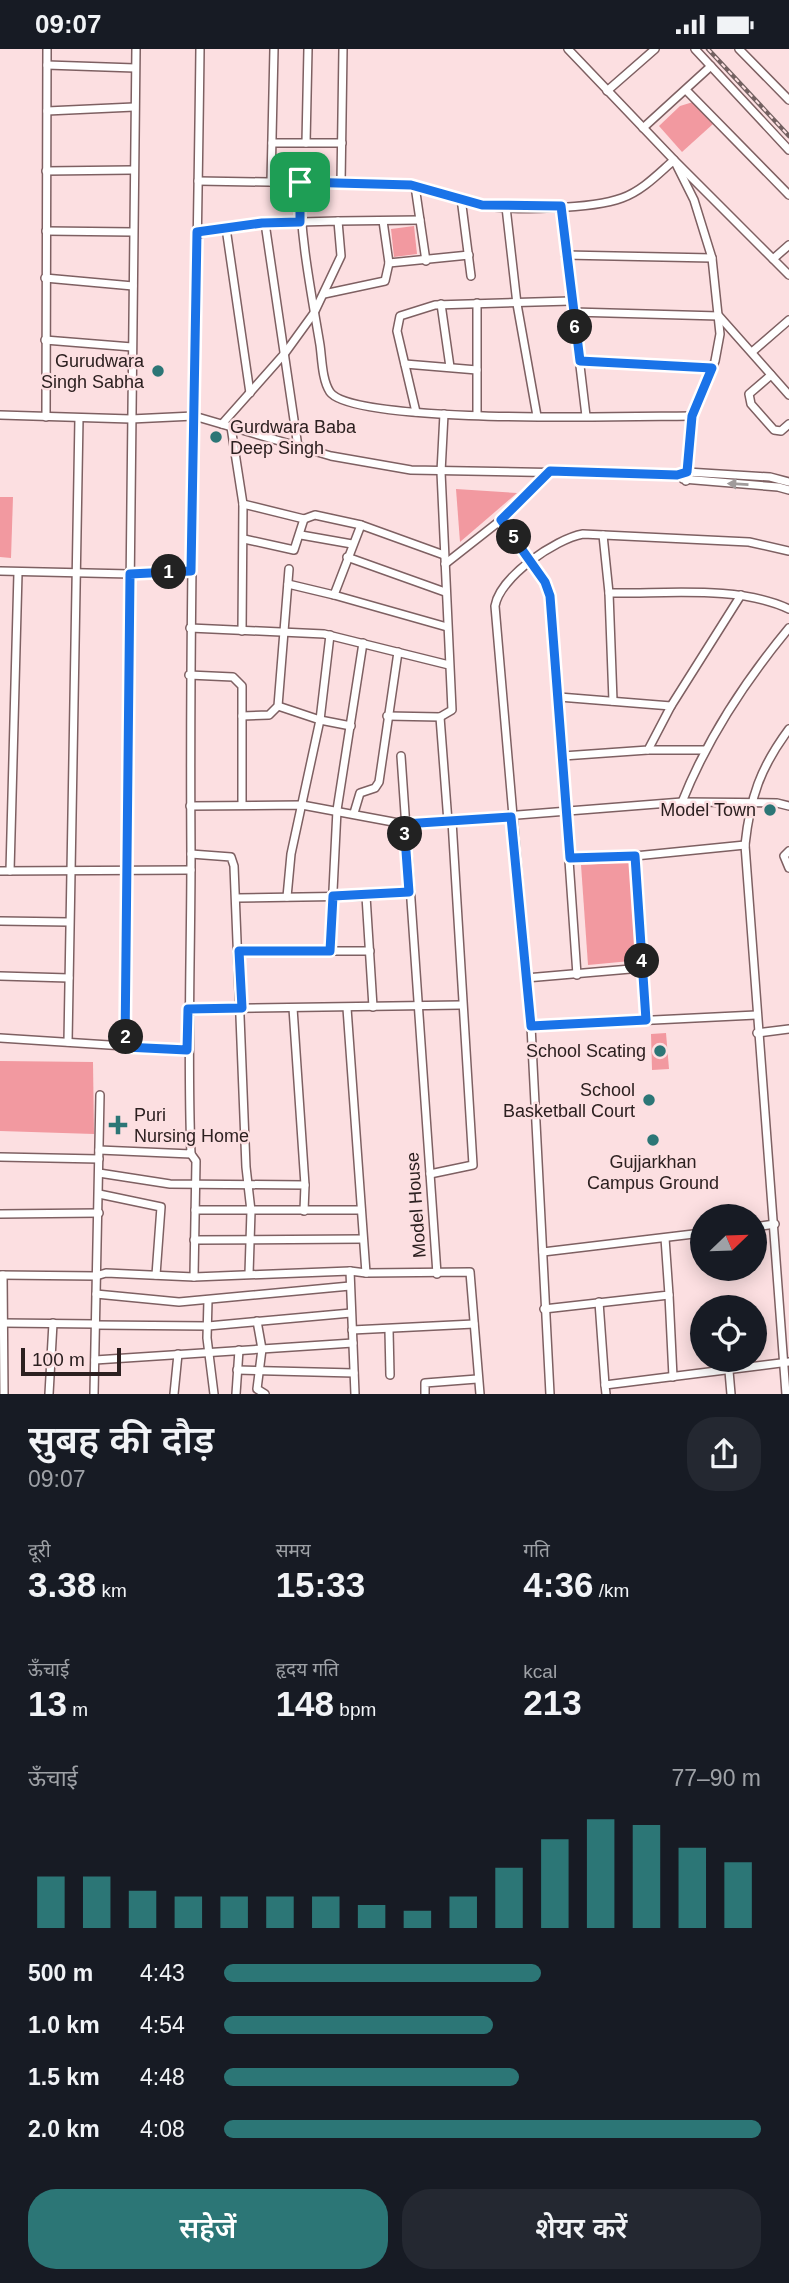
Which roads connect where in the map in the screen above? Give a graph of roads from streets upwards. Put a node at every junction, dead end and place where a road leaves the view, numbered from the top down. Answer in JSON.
{"nodes":[{"id":1,"x":47,"y":49,"type":"edge"},
{"id":2,"x":136,"y":49,"type":"edge"},
{"id":3,"x":200,"y":49,"type":"edge"},
{"id":4,"x":274,"y":49,"type":"edge"},
{"id":5,"x":308,"y":49,"type":"edge"},
{"id":6,"x":343,"y":49,"type":"edge"},
{"id":7,"x":568,"y":49,"type":"edge"},
{"id":8,"x":654,"y":49,"type":"edge"},
{"id":9,"x":695,"y":49,"type":"edge"},
{"id":10,"x":739,"y":49,"type":"edge"},
{"id":11,"x":47,"y":65,"type":"junction"},
{"id":12,"x":712,"y":66,"type":"junction"},
{"id":13,"x":135,"y":68,"type":"junction"},
{"id":14,"x":686,"y":90,"type":"junction"},
{"id":15,"x":607,"y":91,"type":"junction"},
{"id":16,"x":789,"y":100,"type":"edge"},
{"id":17,"x":134,"y":107,"type":"junction"},
{"id":18,"x":47,"y":111,"type":"junction"},
{"id":19,"x":643,"y":128,"type":"junction"},
{"id":20,"x":272,"y":143,"type":"junction"},
{"id":21,"x":306,"y":143,"type":"junction"},
{"id":22,"x":342,"y":143,"type":"junction"},
{"id":23,"x":789,"y":150,"type":"edge"},
{"id":24,"x":674,"y":160,"type":"junction"},
{"id":25,"x":132,"y":170,"type":"junction"},
{"id":26,"x":46,"y":171,"type":"junction"},
{"id":27,"x":198,"y":181,"type":"junction"},
{"id":28,"x":271,"y":182,"type":"junction"},
{"id":29,"x":300,"y":182,"type":"junction"},
{"id":30,"x":341,"y":183,"type":"junction"},
{"id":31,"x":415,"y":186,"type":"junction"},
{"id":32,"x":789,"y":195,"type":"edge"},
{"id":33,"x":461,"y":198,"type":"junction"},
{"id":34,"x":561,"y":206,"type":"junction"},
{"id":35,"x":506,"y":207,"type":"junction"},
{"id":36,"x":420,"y":220,"type":"junction"},
{"id":37,"x":338,"y":221,"type":"junction"},
{"id":38,"x":383,"y":221,"type":"junction"},
{"id":39,"x":300,"y":222,"type":"junction"},
{"id":40,"x":265,"y":223,"type":"junction"},
{"id":41,"x":226,"y":228,"type":"junction"},
{"id":42,"x":46,"y":231,"type":"junction"},
{"id":43,"x":133,"y":232,"type":"junction"},
{"id":44,"x":197,"y":232,"type":"junction"},
{"id":45,"x":789,"y":245,"type":"edge"},
{"id":46,"x":469,"y":255,"type":"junction"},
{"id":47,"x":565,"y":255,"type":"junction"},
{"id":48,"x":712,"y":258,"type":"junction"},
{"id":49,"x":773,"y":259,"type":"junction"},
{"id":50,"x":426,"y":261,"type":"junction"},
{"id":51,"x":389,"y":263,"type":"junction"},
{"id":52,"x":789,"y":275,"type":"edge"},
{"id":53,"x":471,"y":276,"type":"dead end"},
{"id":54,"x":45,"y":278,"type":"junction"},
{"id":55,"x":133,"y":286,"type":"junction"},
{"id":56,"x":324,"y":294,"type":"junction"},
{"id":57,"x":571,"y":301,"type":"junction"},
{"id":58,"x":477,"y":303,"type":"junction"},
{"id":59,"x":441,"y":304,"type":"junction"},
{"id":60,"x":517,"y":304,"type":"junction"},
{"id":61,"x":573,"y":312,"type":"junction"},
{"id":62,"x":314,"y":313,"type":"junction"},
{"id":63,"x":719,"y":316,"type":"junction"},
{"id":64,"x":789,"y":320,"type":"edge"},
{"id":65,"x":45,"y":340,"type":"junction"},
{"id":66,"x":132,"y":347,"type":"junction"},
{"id":67,"x":752,"y":352,"type":"junction"},
{"id":68,"x":285,"y":353,"type":"junction"},
{"id":69,"x":580,"y":361,"type":"junction"},
{"id":70,"x":405,"y":364,"type":"junction"},
{"id":71,"x":450,"y":367,"type":"junction"},
{"id":72,"x":712,"y":368,"type":"junction"},
{"id":73,"x":477,"y":370,"type":"junction"},
{"id":74,"x":771,"y":376,"type":"junction"},
{"id":75,"x":250,"y":393,"type":"junction"},
{"id":76,"x":789,"y":395,"type":"edge"},
{"id":77,"x":416,"y":412,"type":"junction"},
{"id":78,"x":444,"y":414,"type":"junction"},
{"id":79,"x":0,"y":415,"type":"edge"},
{"id":80,"x":477,"y":415,"type":"junction"},
{"id":81,"x":194,"y":416,"type":"junction"},
{"id":82,"x":537,"y":416,"type":"junction"},
{"id":83,"x":586,"y":416,"type":"junction"},
{"id":84,"x":692,"y":416,"type":"junction"},
{"id":85,"x":44,"y":417,"type":"junction"},
{"id":86,"x":78,"y":418,"type":"junction"},
{"id":87,"x":131,"y":419,"type":"junction"},
{"id":88,"x":222,"y":424,"type":"junction"},
{"id":89,"x":789,"y":424,"type":"edge"},
{"id":90,"x":231,"y":427,"type":"junction"},
{"id":91,"x":298,"y":447,"type":"junction"},
{"id":92,"x":550,"y":471,"type":"junction"},
{"id":93,"x":441,"y":472,"type":"junction"},
{"id":94,"x":687,"y":472,"type":"junction"},
{"id":95,"x":677,"y":475,"type":"junction"},
{"id":96,"x":686,"y":481,"type":"junction"},
{"id":97,"x":789,"y":482,"type":"edge"},
{"id":98,"x":789,"y":491,"type":"edge"},
{"id":99,"x":243,"y":504,"type":"junction"},
{"id":100,"x":304,"y":519,"type":"junction"},
{"id":101,"x":501,"y":520,"type":"junction"},
{"id":102,"x":360,"y":525,"type":"junction"},
{"id":103,"x":301,"y":535,"type":"junction"},
{"id":104,"x":603,"y":535,"type":"junction"},
{"id":105,"x":244,"y":539,"type":"junction"},
{"id":106,"x":352,"y":544,"type":"junction"},
{"id":107,"x":789,"y":551,"type":"edge"},
{"id":108,"x":444,"y":555,"type":"junction"},
{"id":109,"x":347,"y":557,"type":"junction"},
{"id":110,"x":531,"y":562,"type":"junction"},
{"id":111,"x":445,"y":564,"type":"junction"},
{"id":112,"x":289,"y":569,"type":"dead end"},
{"id":113,"x":0,"y":571,"type":"edge"},
{"id":114,"x":76,"y":571,"type":"junction"},
{"id":115,"x":191,"y":571,"type":"junction"},
{"id":116,"x":18,"y":573,"type":"junction"},
{"id":117,"x":130,"y":574,"type":"junction"},
{"id":118,"x":288,"y":584,"type":"junction"},
{"id":119,"x":446,"y":592,"type":"junction"},
{"id":120,"x":609,"y":593,"type":"junction"},
{"id":121,"x":741,"y":595,"type":"junction"},
{"id":122,"x":334,"y":596,"type":"junction"},
{"id":123,"x":789,"y":608,"type":"edge"},
{"id":124,"x":447,"y":627,"type":"junction"},
{"id":125,"x":190,"y":628,"type":"junction"},
{"id":126,"x":789,"y":628,"type":"edge"},
{"id":127,"x":242,"y":631,"type":"junction"},
{"id":128,"x":286,"y":631,"type":"junction"},
{"id":129,"x":330,"y":635,"type":"junction"},
{"id":130,"x":363,"y":643,"type":"junction"},
{"id":131,"x":398,"y":652,"type":"junction"},
{"id":132,"x":449,"y":665,"type":"junction"},
{"id":133,"x":189,"y":675,"type":"junction"},
{"id":134,"x":559,"y":697,"type":"junction"},
{"id":135,"x":613,"y":701,"type":"junction"},
{"id":136,"x":278,"y":706,"type":"junction"},
{"id":137,"x":671,"y":706,"type":"junction"},
{"id":138,"x":242,"y":716,"type":"junction"},
{"id":139,"x":387,"y":716,"type":"junction"},
{"id":140,"x":440,"y":717,"type":"junction"},
{"id":141,"x":320,"y":720,"type":"junction"},
{"id":142,"x":351,"y":726,"type":"junction"},
{"id":143,"x":789,"y":729,"type":"edge"},
{"id":144,"x":648,"y":750,"type":"junction"},
{"id":145,"x":704,"y":750,"type":"junction"},
{"id":146,"x":401,"y":756,"type":"dead end"},
{"id":147,"x":563,"y":756,"type":"junction"},
{"id":148,"x":681,"y":802,"type":"junction"},
{"id":149,"x":750,"y":803,"type":"junction"},
{"id":150,"x":242,"y":804,"type":"junction"},
{"id":151,"x":302,"y":805,"type":"junction"},
{"id":152,"x":190,"y":806,"type":"junction"},
{"id":153,"x":789,"y":806,"type":"edge"},
{"id":154,"x":337,"y":810,"type":"junction"},
{"id":155,"x":354,"y":813,"type":"junction"},
{"id":156,"x":567,"y":813,"type":"junction"},
{"id":157,"x":511,"y":817,"type":"junction"},
{"id":158,"x":450,"y":821,"type":"junction"},
{"id":159,"x":404,"y":824,"type":"junction"},
{"id":160,"x":745,"y":845,"type":"junction"},
{"id":161,"x":789,"y":851,"type":"edge"},
{"id":162,"x":191,"y":854,"type":"junction"},
{"id":163,"x":635,"y":856,"type":"junction"},
{"id":164,"x":570,"y":858,"type":"junction"},
{"id":165,"x":789,"y":868,"type":"edge"},
{"id":166,"x":191,"y":870,"type":"junction"},
{"id":167,"x":0,"y":871,"type":"edge"},
{"id":168,"x":10,"y":871,"type":"junction"},
{"id":169,"x":69,"y":871,"type":"junction"},
{"id":170,"x":127,"y":871,"type":"junction"},
{"id":171,"x":409,"y":892,"type":"junction"},
{"id":172,"x":333,"y":896,"type":"junction"},
{"id":173,"x":366,"y":896,"type":"junction"},
{"id":174,"x":287,"y":897,"type":"junction"},
{"id":175,"x":237,"y":898,"type":"junction"},
{"id":176,"x":0,"y":921,"type":"edge"},
{"id":177,"x":69,"y":922,"type":"junction"},
{"id":178,"x":239,"y":951,"type":"junction"},
{"id":179,"x":330,"y":951,"type":"junction"},
{"id":180,"x":370,"y":951,"type":"junction"},
{"id":181,"x":642,"y":968,"type":"junction"},
{"id":182,"x":577,"y":975,"type":"junction"},
{"id":183,"x":0,"y":976,"type":"edge"},
{"id":184,"x":68,"y":978,"type":"junction"},
{"id":185,"x":526,"y":978,"type":"junction"},
{"id":186,"x":461,"y":1005,"type":"junction"},
{"id":187,"x":417,"y":1006,"type":"junction"},
{"id":188,"x":373,"y":1007,"type":"junction"},
{"id":189,"x":242,"y":1008,"type":"junction"},
{"id":190,"x":293,"y":1008,"type":"junction"},
{"id":191,"x":347,"y":1008,"type":"junction"},
{"id":192,"x":188,"y":1009,"type":"junction"},
{"id":193,"x":756,"y":1015,"type":"junction"},
{"id":194,"x":646,"y":1020,"type":"junction"},
{"id":195,"x":531,"y":1026,"type":"junction"},
{"id":196,"x":789,"y":1030,"type":"edge"},
{"id":197,"x":757,"y":1033,"type":"junction"},
{"id":198,"x":0,"y":1038,"type":"edge"},
{"id":199,"x":68,"y":1042,"type":"junction"},
{"id":200,"x":125,"y":1047,"type":"junction"},
{"id":201,"x":187,"y":1050,"type":"junction"},
{"id":202,"x":100,"y":1095,"type":"dead end"},
{"id":203,"x":99,"y":1150,"type":"junction"},
{"id":204,"x":191,"y":1154,"type":"junction"},
{"id":205,"x":0,"y":1157,"type":"edge"},
{"id":206,"x":99,"y":1159,"type":"junction"},
{"id":207,"x":99,"y":1173,"type":"junction"},
{"id":208,"x":430,"y":1174,"type":"junction"},
{"id":209,"x":196,"y":1183,"type":"junction"},
{"id":210,"x":247,"y":1185,"type":"junction"},
{"id":211,"x":305,"y":1185,"type":"junction"},
{"id":212,"x":99,"y":1194,"type":"junction"},
{"id":213,"x":195,"y":1210,"type":"junction"},
{"id":214,"x":361,"y":1210,"type":"junction"},
{"id":215,"x":251,"y":1211,"type":"junction"},
{"id":216,"x":304,"y":1211,"type":"junction"},
{"id":217,"x":99,"y":1213,"type":"junction"},
{"id":218,"x":0,"y":1214,"type":"edge"},
{"id":219,"x":775,"y":1224,"type":"junction"},
{"id":220,"x":767,"y":1225,"type":"edge"},
{"id":221,"x":690,"y":1235,"type":"edge"},
{"id":222,"x":665,"y":1238,"type":"junction"},
{"id":223,"x":363,"y":1239,"type":"junction"},
{"id":224,"x":194,"y":1240,"type":"junction"},
{"id":225,"x":250,"y":1241,"type":"junction"},
{"id":226,"x":543,"y":1252,"type":"junction"},
{"id":227,"x":350,"y":1271,"type":"junction"},
{"id":228,"x":366,"y":1273,"type":"junction"},
{"id":229,"x":249,"y":1274,"type":"junction"},
{"id":230,"x":437,"y":1274,"type":"junction"},
{"id":231,"x":1,"y":1275,"type":"edge"},
{"id":232,"x":156,"y":1275,"type":"junction"},
{"id":233,"x":96,"y":1276,"type":"junction"},
{"id":234,"x":194,"y":1277,"type":"junction"},
{"id":235,"x":350,"y":1286,"type":"junction"},
{"id":236,"x":96,"y":1294,"type":"junction"},
{"id":237,"x":668,"y":1295,"type":"junction"},
{"id":238,"x":208,"y":1300,"type":"junction"},
{"id":239,"x":599,"y":1302,"type":"junction"},
{"id":240,"x":544,"y":1309,"type":"junction"},
{"id":241,"x":351,"y":1313,"type":"junction"},
{"id":242,"x":257,"y":1321,"type":"junction"},
{"id":243,"x":3,"y":1323,"type":"junction"},
{"id":244,"x":53,"y":1323,"type":"junction"},
{"id":245,"x":95,"y":1324,"type":"junction"},
{"id":246,"x":474,"y":1324,"type":"junction"},
{"id":247,"x":208,"y":1326,"type":"junction"},
{"id":248,"x":352,"y":1330,"type":"junction"},
{"id":249,"x":389,"y":1330,"type":"junction"},
{"id":250,"x":353,"y":1343,"type":"junction"},
{"id":251,"x":261,"y":1349,"type":"junction"},
{"id":252,"x":208,"y":1350,"type":"junction"},
{"id":253,"x":239,"y":1350,"type":"junction"},
{"id":254,"x":178,"y":1354,"type":"junction"},
{"id":255,"x":95,"y":1360,"type":"junction"},
{"id":256,"x":786,"y":1362,"type":"edge"},
{"id":257,"x":767,"y":1365,"type":"edge"},
{"id":258,"x":237,"y":1370,"type":"junction"},
{"id":259,"x":258,"y":1371,"type":"junction"},
{"id":260,"x":720,"y":1372,"type":"edge"},
{"id":261,"x":729,"y":1372,"type":"edge"},
{"id":262,"x":354,"y":1373,"type":"junction"},
{"id":263,"x":390,"y":1375,"type":"dead end"},
{"id":264,"x":673,"y":1377,"type":"junction"},
{"id":265,"x":477,"y":1379,"type":"junction"},
{"id":266,"x":605,"y":1385,"type":"junction"},
{"id":267,"x":4,"y":1394,"type":"edge"},
{"id":268,"x":49,"y":1394,"type":"edge"},
{"id":269,"x":94,"y":1394,"type":"edge"},
{"id":270,"x":174,"y":1394,"type":"edge"},
{"id":271,"x":214,"y":1394,"type":"edge"},
{"id":272,"x":236,"y":1394,"type":"edge"},
{"id":273,"x":265,"y":1394,"type":"edge"},
{"id":274,"x":355,"y":1394,"type":"edge"},
{"id":275,"x":425,"y":1394,"type":"edge"},
{"id":276,"x":480,"y":1394,"type":"edge"},
{"id":277,"x":550,"y":1394,"type":"edge"},
{"id":278,"x":606,"y":1394,"type":"edge"},
{"id":279,"x":731,"y":1394,"type":"edge"},
{"id":280,"x":786,"y":1394,"type":"edge"}],
"edges":[{"from":1,"to":11,"type":"street"},
{"from":2,"to":13,"type":"street"},
{"from":3,"to":27,"type":"street"},
{"from":4,"to":20,"type":"street"},
{"from":5,"to":21,"type":"street"},
{"from":6,"to":22,"type":"street"},
{"from":7,"to":15,"type":"street"},
{"from":8,"to":15,"type":"street"},
{"from":9,"to":12,"type":"street"},
{"from":10,"to":16,"type":"street"},
{"from":11,"to":13,"type":"street"},
{"from":11,"to":18,"type":"street"},
{"from":12,"to":14,"type":"street"},
{"from":12,"to":23,"type":"street"},
{"from":13,"to":17,"type":"street"},
{"from":14,"to":19,"type":"street"},
{"from":14,"to":32,"type":"street"},
{"from":15,"to":19,"type":"street"},
{"from":17,"to":18,"type":"street"},
{"from":17,"to":25,"type":"street"},
{"from":18,"to":26,"type":"street"},
{"from":19,"to":24,"type":"street"},
{"from":20,"to":21,"type":"street"},
{"from":20,"to":28,"type":"street"},
{"from":21,"to":22,"type":"street"},
{"from":22,"to":30,"type":"street"},
{"from":24,"to":34,"type":"street"},
{"from":24,"to":48,"type":"street"},
{"from":24,"to":49,"type":"street"},
{"from":25,"to":26,"type":"street"},
{"from":25,"to":43,"type":"street"},
{"from":26,"to":42,"type":"street"},
{"from":27,"to":28,"type":"street"},
{"from":27,"to":44,"type":"street"},
{"from":28,"to":29,"type":"street"},
{"from":29,"to":30,"type":"street"},
{"from":29,"to":39,"type":"street"},
{"from":30,"to":31,"type":"street"},
{"from":31,"to":33,"type":"street"},
{"from":31,"to":36,"type":"street"},
{"from":33,"to":35,"type":"street"},
{"from":33,"to":46,"type":"street"},
{"from":34,"to":35,"type":"street"},
{"from":34,"to":47,"type":"street"},
{"from":35,"to":60,"type":"street"},
{"from":36,"to":38,"type":"street"},
{"from":36,"to":50,"type":"street"},
{"from":37,"to":38,"type":"street"},
{"from":37,"to":39,"type":"street"},
{"from":37,"to":56,"type":"street"},
{"from":38,"to":51,"type":"street"},
{"from":39,"to":40,"type":"street"},
{"from":39,"to":62,"type":"street"},
{"from":40,"to":41,"type":"street"},
{"from":40,"to":68,"type":"street"},
{"from":41,"to":44,"type":"street"},
{"from":41,"to":75,"type":"street"},
{"from":42,"to":43,"type":"street"},
{"from":42,"to":54,"type":"street"},
{"from":43,"to":55,"type":"street"},
{"from":44,"to":81,"type":"street"},
{"from":45,"to":49,"type":"street"},
{"from":46,"to":50,"type":"street"},
{"from":46,"to":53,"type":"street"},
{"from":47,"to":48,"type":"street"},
{"from":47,"to":57,"type":"street"},
{"from":48,"to":63,"type":"street"},
{"from":49,"to":52,"type":"street"},
{"from":50,"to":51,"type":"street"},
{"from":51,"to":56,"type":"street"},
{"from":54,"to":55,"type":"street"},
{"from":54,"to":65,"type":"street"},
{"from":55,"to":66,"type":"street"},
{"from":56,"to":62,"type":"street"},
{"from":57,"to":60,"type":"street"},
{"from":57,"to":61,"type":"street"},
{"from":58,"to":59,"type":"street"},
{"from":58,"to":60,"type":"street"},
{"from":58,"to":73,"type":"street"},
{"from":59,"to":70,"type":"street"},
{"from":59,"to":71,"type":"street"},
{"from":60,"to":82,"type":"street"},
{"from":61,"to":63,"type":"street"},
{"from":61,"to":69,"type":"street"},
{"from":62,"to":68,"type":"street"},
{"from":62,"to":77,"type":"street"},
{"from":63,"to":67,"type":"street"},
{"from":63,"to":72,"type":"street"},
{"from":64,"to":67,"type":"street"},
{"from":65,"to":66,"type":"street"},
{"from":65,"to":85,"type":"street"},
{"from":66,"to":87,"type":"street"},
{"from":67,"to":74,"type":"street"},
{"from":68,"to":75,"type":"street"},
{"from":68,"to":91,"type":"street"},
{"from":69,"to":72,"type":"street"},
{"from":69,"to":83,"type":"street"},
{"from":70,"to":71,"type":"street"},
{"from":70,"to":77,"type":"street"},
{"from":71,"to":73,"type":"street"},
{"from":72,"to":84,"type":"street"},
{"from":73,"to":80,"type":"street"},
{"from":74,"to":76,"type":"street"},
{"from":74,"to":89,"type":"street"},
{"from":75,"to":88,"type":"street"},
{"from":77,"to":78,"type":"street"},
{"from":78,"to":80,"type":"street"},
{"from":78,"to":93,"type":"street"},
{"from":79,"to":85,"type":"street"},
{"from":80,"to":82,"type":"street"},
{"from":81,"to":87,"type":"street"},
{"from":81,"to":88,"type":"street"},
{"from":81,"to":115,"type":"street"},
{"from":82,"to":83,"type":"street"},
{"from":83,"to":84,"type":"street"},
{"from":84,"to":94,"type":"street"},
{"from":85,"to":86,"type":"street"},
{"from":86,"to":87,"type":"street"},
{"from":86,"to":114,"type":"street"},
{"from":87,"to":117,"type":"street"},
{"from":88,"to":90,"type":"street"},
{"from":90,"to":91,"type":"street"},
{"from":90,"to":99,"type":"street"},
{"from":91,"to":93,"type":"street"},
{"from":92,"to":93,"type":"street"},
{"from":92,"to":95,"type":"street"},
{"from":92,"to":101,"type":"street"},
{"from":93,"to":108,"type":"street"},
{"from":94,"to":95,"type":"street"},
{"from":94,"to":96,"type":"street"},
{"from":94,"to":97,"type":"street"},
{"from":95,"to":96,"type":"street"},
{"from":98,"to":96,"type":"street","one_way":true},
{"from":99,"to":100,"type":"street"},
{"from":99,"to":105,"type":"street"},
{"from":100,"to":102,"type":"street"},
{"from":100,"to":103,"type":"street"},
{"from":101,"to":110,"type":"street"},
{"from":101,"to":111,"type":"street"},
{"from":102,"to":106,"type":"street"},
{"from":102,"to":108,"type":"street"},
{"from":103,"to":105,"type":"street"},
{"from":103,"to":106,"type":"street"},
{"from":104,"to":107,"type":"street"},
{"from":104,"to":110,"type":"street"},
{"from":104,"to":120,"type":"street"},
{"from":105,"to":127,"type":"street"},
{"from":106,"to":109,"type":"street"},
{"from":108,"to":111,"type":"street"},
{"from":109,"to":119,"type":"street"},
{"from":109,"to":122,"type":"street"},
{"from":110,"to":134,"type":"street"},
{"from":110,"to":157,"type":"street"},
{"from":111,"to":119,"type":"street"},
{"from":112,"to":118,"type":"street"},
{"from":113,"to":116,"type":"street"},
{"from":114,"to":116,"type":"street"},
{"from":114,"to":117,"type":"street"},
{"from":114,"to":169,"type":"street"},
{"from":115,"to":117,"type":"street"},
{"from":115,"to":125,"type":"street"},
{"from":116,"to":168,"type":"street"},
{"from":117,"to":170,"type":"street"},
{"from":118,"to":122,"type":"street"},
{"from":118,"to":128,"type":"street"},
{"from":119,"to":124,"type":"street"},
{"from":120,"to":121,"type":"street"},
{"from":120,"to":135,"type":"street"},
{"from":121,"to":123,"type":"street"},
{"from":121,"to":137,"type":"street"},
{"from":122,"to":124,"type":"street"},
{"from":124,"to":132,"type":"street"},
{"from":125,"to":127,"type":"street"},
{"from":125,"to":133,"type":"street"},
{"from":126,"to":145,"type":"street"},
{"from":127,"to":128,"type":"street"},
{"from":128,"to":129,"type":"street"},
{"from":128,"to":136,"type":"street"},
{"from":129,"to":130,"type":"street"},
{"from":129,"to":141,"type":"street"},
{"from":130,"to":131,"type":"street"},
{"from":130,"to":142,"type":"street"},
{"from":131,"to":132,"type":"street"},
{"from":131,"to":139,"type":"street"},
{"from":132,"to":140,"type":"street"},
{"from":133,"to":138,"type":"street"},
{"from":133,"to":152,"type":"street"},
{"from":134,"to":135,"type":"street"},
{"from":134,"to":147,"type":"street"},
{"from":135,"to":137,"type":"street"},
{"from":136,"to":138,"type":"street"},
{"from":136,"to":141,"type":"street"},
{"from":137,"to":144,"type":"street"},
{"from":138,"to":150,"type":"street"},
{"from":139,"to":140,"type":"street"},
{"from":139,"to":155,"type":"street"},
{"from":140,"to":158,"type":"street"},
{"from":141,"to":142,"type":"street"},
{"from":141,"to":151,"type":"street"},
{"from":142,"to":154,"type":"street"},
{"from":143,"to":149,"type":"street"},
{"from":144,"to":145,"type":"street"},
{"from":144,"to":147,"type":"street"},
{"from":145,"to":148,"type":"street"},
{"from":146,"to":159,"type":"street","name":"Model House"},
{"from":147,"to":156,"type":"street"},
{"from":148,"to":149,"type":"street"},
{"from":148,"to":156,"type":"street"},
{"from":149,"to":153,"type":"street"},
{"from":149,"to":160,"type":"street"},
{"from":150,"to":151,"type":"street"},
{"from":150,"to":152,"type":"street"},
{"from":151,"to":154,"type":"street"},
{"from":151,"to":174,"type":"street"},
{"from":152,"to":162,"type":"street"},
{"from":154,"to":155,"type":"street"},
{"from":154,"to":172,"type":"street"},
{"from":155,"to":159,"type":"street"},
{"from":156,"to":157,"type":"street"},
{"from":156,"to":164,"type":"street"},
{"from":157,"to":158,"type":"street"},
{"from":157,"to":185,"type":"street"},
{"from":158,"to":159,"type":"street"},
{"from":158,"to":186,"type":"street"},
{"from":159,"to":171,"type":"street","name":"Model House"},
{"from":160,"to":163,"type":"street"},
{"from":160,"to":193,"type":"street"},
{"from":161,"to":165,"type":"street"},
{"from":162,"to":166,"type":"street"},
{"from":162,"to":175,"type":"street"},
{"from":163,"to":164,"type":"street"},
{"from":163,"to":181,"type":"street"},
{"from":164,"to":182,"type":"street"},
{"from":166,"to":170,"type":"street"},
{"from":166,"to":192,"type":"street"},
{"from":167,"to":168,"type":"street"},
{"from":168,"to":169,"type":"street"},
{"from":169,"to":170,"type":"street"},
{"from":169,"to":177,"type":"street"},
{"from":170,"to":200,"type":"street"},
{"from":171,"to":173,"type":"street"},
{"from":171,"to":187,"type":"street","name":"Model House"},
{"from":172,"to":173,"type":"street"},
{"from":172,"to":174,"type":"street"},
{"from":172,"to":179,"type":"street"},
{"from":173,"to":180,"type":"street"},
{"from":174,"to":175,"type":"street"},
{"from":175,"to":178,"type":"street"},
{"from":176,"to":177,"type":"street"},
{"from":177,"to":184,"type":"street"},
{"from":178,"to":179,"type":"street"},
{"from":178,"to":189,"type":"street"},
{"from":179,"to":180,"type":"street"},
{"from":180,"to":188,"type":"street"},
{"from":181,"to":182,"type":"street"},
{"from":181,"to":194,"type":"street"},
{"from":182,"to":185,"type":"street"},
{"from":183,"to":184,"type":"street"},
{"from":184,"to":199,"type":"street"},
{"from":185,"to":195,"type":"street"},
{"from":186,"to":187,"type":"street"},
{"from":186,"to":208,"type":"street"},
{"from":187,"to":188,"type":"street"},
{"from":187,"to":208,"type":"street","name":"Model House"},
{"from":188,"to":191,"type":"street"},
{"from":189,"to":190,"type":"street"},
{"from":189,"to":192,"type":"street"},
{"from":189,"to":210,"type":"street"},
{"from":190,"to":191,"type":"street"},
{"from":190,"to":211,"type":"street"},
{"from":191,"to":214,"type":"street"},
{"from":192,"to":201,"type":"street"},
{"from":193,"to":194,"type":"street"},
{"from":193,"to":197,"type":"street"},
{"from":194,"to":195,"type":"street"},
{"from":195,"to":226,"type":"street"},
{"from":196,"to":197,"type":"street"},
{"from":197,"to":219,"type":"street"},
{"from":198,"to":199,"type":"street"},
{"from":199,"to":200,"type":"street"},
{"from":200,"to":201,"type":"street"},
{"from":201,"to":204,"type":"street"},
{"from":202,"to":203,"type":"street"},
{"from":203,"to":204,"type":"street"},
{"from":203,"to":206,"type":"street"},
{"from":204,"to":209,"type":"street"},
{"from":205,"to":206,"type":"street"},
{"from":206,"to":207,"type":"street"},
{"from":207,"to":209,"type":"street"},
{"from":207,"to":212,"type":"street"},
{"from":208,"to":230,"type":"street","name":"Model House"},
{"from":209,"to":210,"type":"street"},
{"from":209,"to":213,"type":"street"},
{"from":210,"to":211,"type":"street"},
{"from":210,"to":215,"type":"street"},
{"from":211,"to":216,"type":"street"},
{"from":212,"to":217,"type":"street"},
{"from":212,"to":232,"type":"street"},
{"from":213,"to":215,"type":"street"},
{"from":213,"to":224,"type":"street"},
{"from":214,"to":216,"type":"street"},
{"from":214,"to":223,"type":"street"},
{"from":215,"to":216,"type":"street"},
{"from":215,"to":225,"type":"street"},
{"from":217,"to":218,"type":"street"},
{"from":217,"to":233,"type":"street"},
{"from":219,"to":220,"type":"street"},
{"from":219,"to":256,"type":"street"},
{"from":221,"to":222,"type":"street"},
{"from":222,"to":226,"type":"street"},
{"from":222,"to":237,"type":"street"},
{"from":223,"to":225,"type":"street"},
{"from":223,"to":228,"type":"street"},
{"from":224,"to":225,"type":"street"},
{"from":224,"to":234,"type":"street"},
{"from":225,"to":229,"type":"street"},
{"from":226,"to":240,"type":"street"},
{"from":227,"to":228,"type":"street","name":"Model House"},
{"from":227,"to":229,"type":"street","name":"Model House"},
{"from":227,"to":235,"type":"street"},
{"from":228,"to":230,"type":"street","name":"Model House"},
{"from":229,"to":234,"type":"street","name":"Model House"},
{"from":230,"to":246,"type":"street"},
{"from":231,"to":233,"type":"street","name":"Model House"},
{"from":231,"to":243,"type":"street"},
{"from":232,"to":233,"type":"street","name":"Model House"},
{"from":232,"to":234,"type":"street","name":"Model House"},
{"from":233,"to":236,"type":"street"},
{"from":235,"to":238,"type":"street"},
{"from":235,"to":241,"type":"street"},
{"from":236,"to":238,"type":"street"},
{"from":236,"to":245,"type":"street"},
{"from":237,"to":239,"type":"street"},
{"from":237,"to":264,"type":"street"},
{"from":238,"to":247,"type":"street"},
{"from":239,"to":240,"type":"street"},
{"from":239,"to":266,"type":"street"},
{"from":240,"to":277,"type":"street"},
{"from":241,"to":242,"type":"street"},
{"from":241,"to":248,"type":"street"},
{"from":242,"to":247,"type":"street"},
{"from":242,"to":251,"type":"street"},
{"from":243,"to":244,"type":"street"},
{"from":243,"to":267,"type":"street"},
{"from":244,"to":245,"type":"street"},
{"from":244,"to":268,"type":"street"},
{"from":245,"to":247,"type":"street"},
{"from":245,"to":255,"type":"street"},
{"from":246,"to":249,"type":"street"},
{"from":246,"to":265,"type":"street"},
{"from":247,"to":252,"type":"street"},
{"from":248,"to":249,"type":"street"},
{"from":248,"to":250,"type":"street"},
{"from":249,"to":263,"type":"street"},
{"from":250,"to":251,"type":"street"},
{"from":250,"to":262,"type":"street"},
{"from":251,"to":253,"type":"street"},
{"from":251,"to":259,"type":"street"},
{"from":252,"to":253,"type":"street"},
{"from":252,"to":254,"type":"street"},
{"from":252,"to":271,"type":"street"},
{"from":253,"to":258,"type":"street"},
{"from":254,"to":255,"type":"street"},
{"from":254,"to":270,"type":"street"},
{"from":255,"to":269,"type":"street"},
{"from":256,"to":257,"type":"street"},
{"from":256,"to":280,"type":"street"},
{"from":258,"to":259,"type":"street"},
{"from":258,"to":272,"type":"street"},
{"from":259,"to":262,"type":"street"},
{"from":259,"to":273,"type":"street"},
{"from":260,"to":264,"type":"street"},
{"from":261,"to":279,"type":"street"},
{"from":262,"to":274,"type":"street"},
{"from":264,"to":266,"type":"street"},
{"from":265,"to":275,"type":"street"},
{"from":265,"to":276,"type":"street"},
{"from":266,"to":278,"type":"street"}]}
